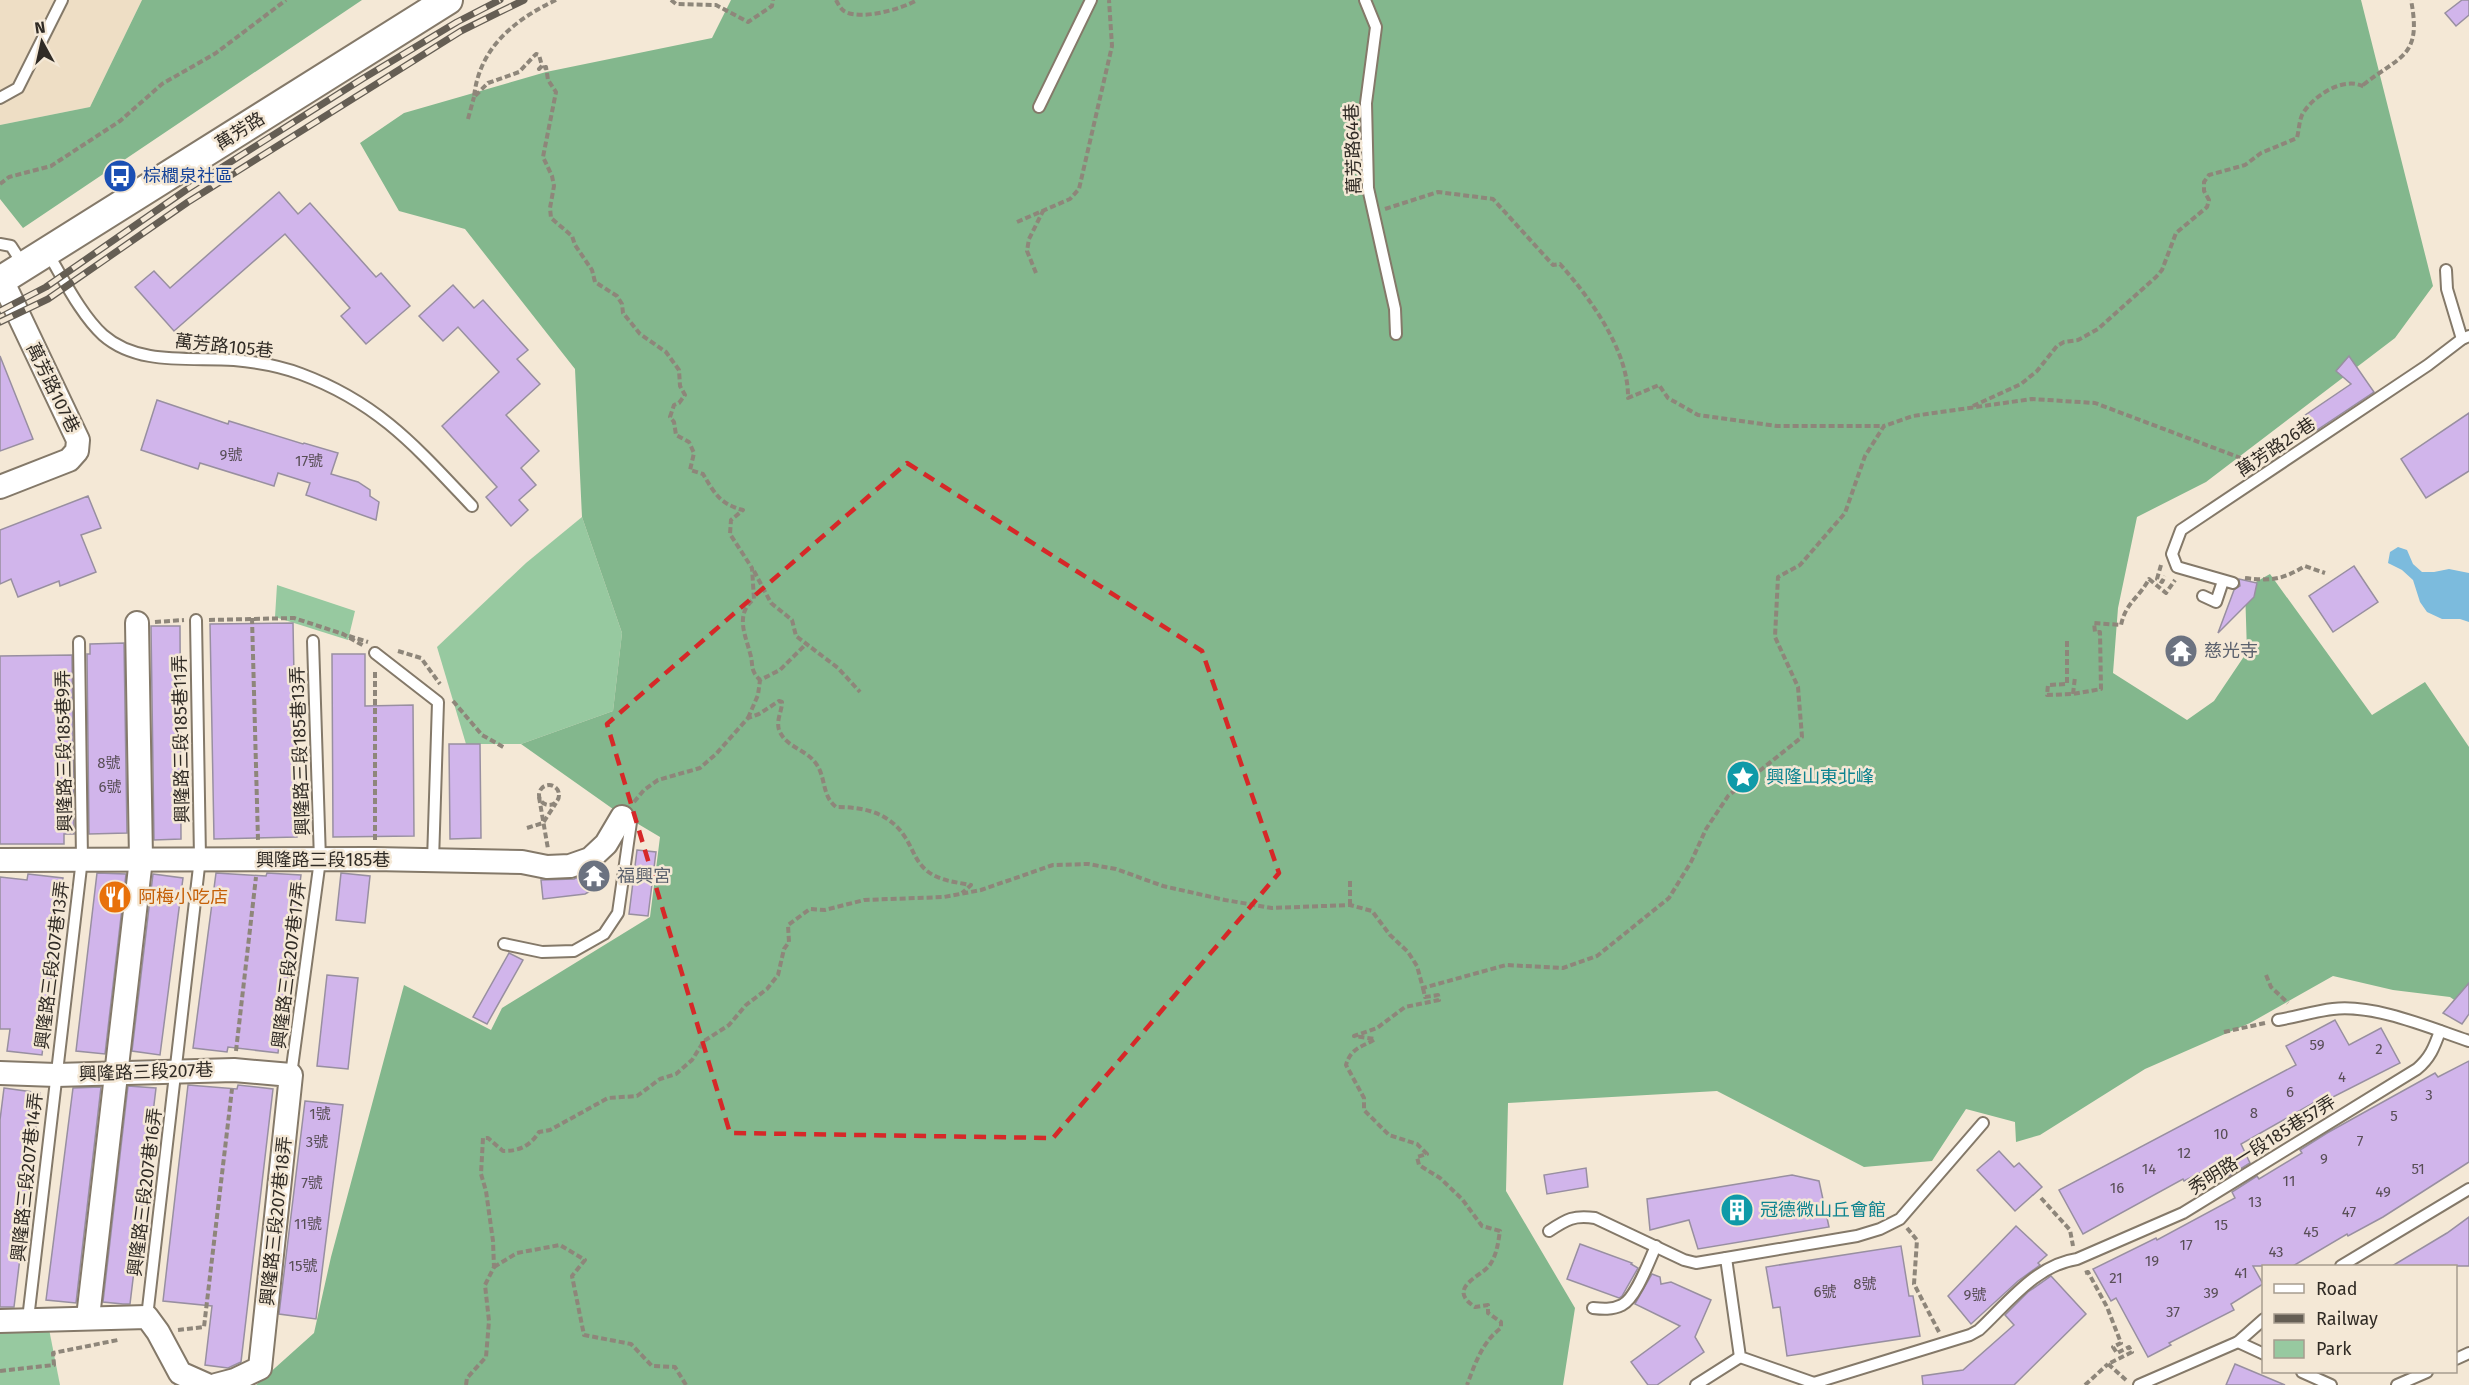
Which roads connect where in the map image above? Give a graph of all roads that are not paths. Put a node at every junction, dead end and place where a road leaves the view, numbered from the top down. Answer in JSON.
{"nodes":[{"id":1,"x":62,"y":0,"type":"edge"},
{"id":2,"x":448,"y":0,"type":"edge"},
{"id":3,"x":1091,"y":0,"type":"edge"},
{"id":4,"x":1365,"y":0,"type":"edge"},
{"id":5,"x":0,"y":98,"type":"edge"},
{"id":6,"x":1039,"y":107,"type":"dead end"},
{"id":7,"x":0,"y":244,"type":"edge"},
{"id":8,"x":18,"y":270,"type":"edge"},
{"id":9,"x":2446,"y":270,"type":"dead end"},
{"id":10,"x":1396,"y":334,"type":"dead end"},
{"id":11,"x":2465,"y":338,"type":"edge"},
{"id":12,"x":0,"y":487,"type":"edge"},
{"id":13,"x":472,"y":506,"type":"dead end"},
{"id":14,"x":2203,"y":596,"type":"dead end"},
{"id":15,"x":196,"y":620,"type":"road end"},
{"id":16,"x":136,"y":623,"type":"road end"},
{"id":17,"x":313,"y":641,"type":"dead end"},
{"id":18,"x":79,"y":642,"type":"dead end"},
{"id":19,"x":375,"y":653,"type":"road end"},
{"id":20,"x":622,"y":817,"type":"joint"},
{"id":21,"x":141,"y":858,"type":"junction"},
{"id":22,"x":200,"y":858,"type":"junction"},
{"id":23,"x":82,"y":859,"type":"junction"},
{"id":24,"x":0,"y":860,"type":"edge"},
{"id":25,"x":320,"y":860,"type":"junction"},
{"id":26,"x":433,"y":861,"type":"junction"},
{"id":27,"x":504,"y":944,"type":"dead end"},
{"id":28,"x":2278,"y":1020,"type":"road end"},
{"id":29,"x":2440,"y":1031,"type":"junction"},
{"id":30,"x":2469,"y":1041,"type":"edge"},
{"id":31,"x":116,"y":1072,"type":"junction"},
{"id":32,"x":176,"y":1072,"type":"junction"},
{"id":33,"x":0,"y":1073,"type":"edge"},
{"id":34,"x":56,"y":1075,"type":"junction"},
{"id":35,"x":291,"y":1075,"type":"junction"},
{"id":36,"x":1983,"y":1123,"type":"dead end"},
{"id":37,"x":2469,"y":1189,"type":"edge"},
{"id":38,"x":1549,"y":1231,"type":"dead end"},
{"id":39,"x":1656,"y":1246,"type":"junction"},
{"id":40,"x":1725,"y":1258,"type":"junction"},
{"id":41,"x":2343,"y":1265,"type":"edge"},
{"id":42,"x":1593,"y":1308,"type":"dead end"},
{"id":43,"x":88,"y":1317,"type":"junction"},
{"id":44,"x":28,"y":1319,"type":"junction"},
{"id":45,"x":2262,"y":1321,"type":"edge"},
{"id":46,"x":0,"y":1322,"type":"edge"},
{"id":47,"x":152,"y":1324,"type":"junction"},
{"id":48,"x":2238,"y":1342,"type":"junction"},
{"id":49,"x":2262,"y":1353,"type":"edge"},
{"id":50,"x":1740,"y":1357,"type":"junction"},
{"id":51,"x":2306,"y":1373,"type":"edge"},
{"id":52,"x":2423,"y":1373,"type":"edge"},
{"id":53,"x":1814,"y":1384,"type":"edge"},
{"id":54,"x":207,"y":1385,"type":"edge"},
{"id":55,"x":216,"y":1385,"type":"edge"},
{"id":56,"x":1696,"y":1385,"type":"edge"},
{"id":57,"x":2139,"y":1385,"type":"edge"},
{"id":58,"x":2331,"y":1385,"type":"edge"},
{"id":59,"x":2397,"y":1385,"type":"edge"}],
"edges":[{"from":1,"to":5,"type":"lane"},
{"from":2,"to":8,"type":"street","name":"萬芳路"},
{"from":3,"to":6,"type":"lane"},
{"from":4,"to":10,"type":"lane","name":"萬芳路64巷"},
{"from":7,"to":8,"type":"lane","name":"萬芳路105巷"},
{"from":8,"to":12,"type":"street","name":"萬芳路107巷"},
{"from":8,"to":13,"type":"lane","name":"萬芳路105巷"},
{"from":9,"to":11,"type":"lane"},
{"from":11,"to":14,"type":"lane","name":"萬芳路26巷"},
{"from":15,"to":22,"type":"lane","name":"興隆路三段185巷11弄"},
{"from":16,"to":21,"type":"street"},
{"from":17,"to":25,"type":"lane","name":"興隆路三段185巷13弄"},
{"from":18,"to":23,"type":"lane","name":"興隆路三段185巷9弄"},
{"from":19,"to":26,"type":"lane"},
{"from":20,"to":26,"type":"street","name":"興隆路三段185巷"},
{"from":20,"to":27,"type":"lane"},
{"from":21,"to":22,"type":"street","name":"興隆路三段185巷"},
{"from":21,"to":23,"type":"street","name":"興隆路三段185巷"},
{"from":21,"to":31,"type":"street"},
{"from":22,"to":25,"type":"street","name":"興隆路三段185巷"},
{"from":22,"to":32,"type":"lane","name":"興隆路三段185巷11弄"},
{"from":23,"to":24,"type":"street","name":"興隆路三段185巷"},
{"from":23,"to":34,"type":"lane","name":"興隆路三段207巷13弄"},
{"from":25,"to":26,"type":"street","name":"興隆路三段185巷"},
{"from":25,"to":35,"type":"lane","name":"興隆路三段207巷17弄"},
{"from":28,"to":29,"type":"lane"},
{"from":29,"to":30,"type":"lane"},
{"from":29,"to":53,"type":"lane","name":"秀明路一段185巷57弄"},
{"from":31,"to":32,"type":"street","name":"興隆路三段207巷"},
{"from":31,"to":34,"type":"street","name":"興隆路三段207巷"},
{"from":31,"to":43,"type":"street"},
{"from":32,"to":35,"type":"street","name":"興隆路三段207巷"},
{"from":32,"to":47,"type":"lane","name":"興隆路三段207巷16弄"},
{"from":33,"to":34,"type":"street","name":"興隆路三段207巷"},
{"from":34,"to":44,"type":"lane","name":"興隆路三段207巷14弄"},
{"from":35,"to":55,"type":"street","name":"興隆路三段207巷18弄"},
{"from":36,"to":40,"type":"lane"},
{"from":37,"to":41,"type":"lane"},
{"from":38,"to":39,"type":"lane"},
{"from":39,"to":40,"type":"lane"},
{"from":39,"to":42,"type":"lane"},
{"from":40,"to":50,"type":"lane"},
{"from":43,"to":44,"type":"street"},
{"from":43,"to":47,"type":"street"},
{"from":44,"to":46,"type":"street"},
{"from":45,"to":48,"type":"lane"},
{"from":47,"to":54,"type":"street"},
{"from":48,"to":49,"type":"lane"},
{"from":48,"to":57,"type":"lane"},
{"from":50,"to":53,"type":"lane"},
{"from":50,"to":56,"type":"lane"},
{"from":51,"to":58,"type":"lane"},
{"from":52,"to":59,"type":"lane"}]}
